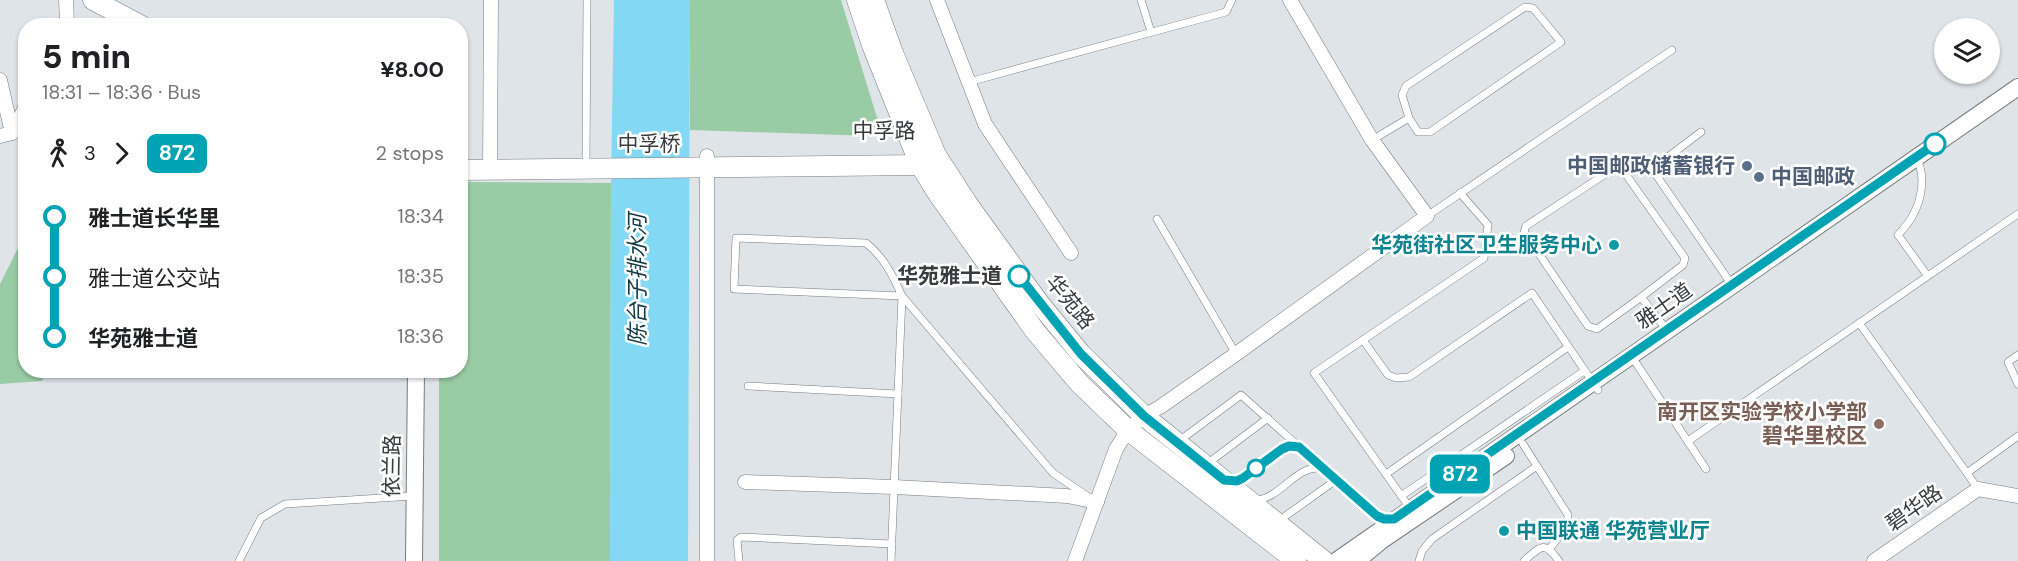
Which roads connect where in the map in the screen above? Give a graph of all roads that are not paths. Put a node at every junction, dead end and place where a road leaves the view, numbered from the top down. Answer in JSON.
{"nodes":[{"id":1,"x":66,"y":0,"type":"edge"},
{"id":2,"x":75,"y":0,"type":"edge"},
{"id":3,"x":93,"y":0,"type":"edge"},
{"id":4,"x":491,"y":0,"type":"edge"},
{"id":5,"x":587,"y":0,"type":"edge"},
{"id":6,"x":857,"y":0,"type":"edge"},
{"id":7,"x":874,"y":0,"type":"edge"},
{"id":8,"x":937,"y":0,"type":"edge"},
{"id":9,"x":1141,"y":0,"type":"edge"},
{"id":10,"x":1232,"y":0,"type":"edge"},
{"id":11,"x":1290,"y":0,"type":"edge"},
{"id":12,"x":67,"y":18,"type":"edge"},
{"id":13,"x":109,"y":18,"type":"edge"},
{"id":14,"x":127,"y":18,"type":"edge"},
{"id":15,"x":1151,"y":32,"type":"junction"},
{"id":16,"x":1672,"y":50,"type":"dead end"},
{"id":17,"x":0,"y":80,"type":"edge"},
{"id":18,"x":969,"y":82,"type":"junction"},
{"id":19,"x":2018,"y":87,"type":"edge"},
{"id":20,"x":2018,"y":99,"type":"edge"},
{"id":21,"x":18,"y":117,"type":"edge"},
{"id":22,"x":1409,"y":118,"type":"junction"},
{"id":23,"x":1701,"y":132,"type":"dead end"},
{"id":24,"x":6,"y":134,"type":"edge"},
{"id":25,"x":1372,"y":140,"type":"junction"},
{"id":26,"x":468,"y":160,"type":"edge"},
{"id":27,"x":889,"y":160,"type":"junction"},
{"id":28,"x":921,"y":160,"type":"junction"},
{"id":29,"x":1918,"y":161,"type":"junction"},
{"id":30,"x":704,"y":162,"type":"junction"},
{"id":31,"x":592,"y":163,"type":"junction"},
{"id":32,"x":490,"y":164,"type":"junction"},
{"id":33,"x":468,"y":168,"type":"edge"},
{"id":34,"x":1460,"y":193,"type":"junction"},
{"id":35,"x":938,"y":194,"type":"junction"},
{"id":36,"x":2018,"y":214,"type":"edge"},
{"id":37,"x":1427,"y":216,"type":"junction"},
{"id":38,"x":1157,"y":219,"type":"dead end"},
{"id":39,"x":1071,"y":253,"type":"dead end"},
{"id":40,"x":1927,"y":275,"type":"junction"},
{"id":41,"x":1734,"y":289,"type":"junction"},
{"id":42,"x":902,"y":296,"type":"junction"},
{"id":43,"x":1640,"y":298,"type":"junction"},
{"id":44,"x":1859,"y":323,"type":"junction"},
{"id":45,"x":1669,"y":334,"type":"junction"},
{"id":46,"x":1363,"y":340,"type":"junction"},
{"id":47,"x":1568,"y":347,"type":"junction"},
{"id":48,"x":1236,"y":354,"type":"junction"},
{"id":49,"x":2018,"y":355,"type":"edge"},
{"id":50,"x":1636,"y":363,"type":"junction"},
{"id":51,"x":416,"y":378,"type":"edge"},
{"id":52,"x":1592,"y":381,"type":"junction"},
{"id":53,"x":2018,"y":384,"type":"edge"},
{"id":54,"x":748,"y":386,"type":"dead end"},
{"id":55,"x":898,"y":394,"type":"junction"},
{"id":56,"x":1144,"y":416,"type":"junction"},
{"id":57,"x":1268,"y":418,"type":"junction"},
{"id":58,"x":1128,"y":429,"type":"junction"},
{"id":59,"x":2018,"y":436,"type":"edge"},
{"id":60,"x":1688,"y":441,"type":"junction"},
{"id":61,"x":1177,"y":443,"type":"junction"},
{"id":62,"x":1523,"y":444,"type":"junction"},
{"id":63,"x":1299,"y":447,"type":"junction"},
{"id":64,"x":1205,"y":465,"type":"junction"},
{"id":65,"x":1537,"y":466,"type":"junction"},
{"id":66,"x":1323,"y":468,"type":"junction"},
{"id":67,"x":1706,"y":469,"type":"dead end"},
{"id":68,"x":1967,"y":472,"type":"junction"},
{"id":69,"x":1386,"y":474,"type":"junction"},
{"id":70,"x":1224,"y":480,"type":"junction"},
{"id":71,"x":1336,"y":480,"type":"junction"},
{"id":72,"x":745,"y":482,"type":"dead end"},
{"id":73,"x":894,"y":487,"type":"junction"},
{"id":74,"x":1978,"y":489,"type":"junction"},
{"id":75,"x":414,"y":496,"type":"junction"},
{"id":76,"x":2018,"y":496,"type":"edge"},
{"id":77,"x":1248,"y":499,"type":"junction"},
{"id":78,"x":1096,"y":502,"type":"junction"},
{"id":79,"x":1409,"y":507,"type":"junction"},
{"id":80,"x":1276,"y":522,"type":"junction"},
{"id":81,"x":1384,"y":526,"type":"junction"},
{"id":82,"x":892,"y":544,"type":"junction"},
{"id":83,"x":1550,"y":548,"type":"junction"},
{"id":84,"x":1298,"y":557,"type":"edge"},
{"id":85,"x":1351,"y":559,"type":"edge"},
{"id":86,"x":1557,"y":560,"type":"edge"},
{"id":87,"x":239,"y":561,"type":"edge"},
{"id":88,"x":414,"y":561,"type":"edge"},
{"id":89,"x":707,"y":561,"type":"edge"},
{"id":90,"x":739,"y":561,"type":"edge"},
{"id":91,"x":891,"y":561,"type":"edge"},
{"id":92,"x":1075,"y":561,"type":"edge"},
{"id":93,"x":1324,"y":561,"type":"edge"},
{"id":94,"x":1419,"y":561,"type":"edge"},
{"id":95,"x":1524,"y":561,"type":"edge"},
{"id":96,"x":1874,"y":561,"type":"edge"}],
"edges":[{"from":1,"to":12,"type":"street"},
{"from":2,"to":13,"type":"main road"},
{"from":3,"to":14,"type":"main road"},
{"from":4,"to":32,"type":"street"},
{"from":5,"to":31,"type":"lane"},
{"from":6,"to":28,"type":"main road","name":"华苑路"},
{"from":7,"to":28,"type":"main road","name":"华苑路"},
{"from":8,"to":18,"type":"street"},
{"from":9,"to":15,"type":"lane"},
{"from":10,"to":15,"type":"lane"},
{"from":11,"to":25,"type":"street"},
{"from":15,"to":18,"type":"lane"},
{"from":16,"to":34,"type":"lane"},
{"from":17,"to":24,"type":"street"},
{"from":18,"to":39,"type":"street"},
{"from":19,"to":29,"type":"street","name":"雅士道"},
{"from":20,"to":29,"type":"street","name":"雅士道"},
{"from":21,"to":24,"type":"street"},
{"from":22,"to":22,"type":"lane"},
{"from":22,"to":25,"type":"lane"},
{"from":23,"to":41,"type":"lane"},
{"from":25,"to":37,"type":"street"},
{"from":26,"to":32,"type":"main road"},
{"from":27,"to":28,"type":"main road","name":"中孚路"},
{"from":27,"to":30,"type":"main road","name":"中孚路"},
{"from":27,"to":35,"type":"main road"},
{"from":28,"to":35,"type":"main road","name":"华苑路"},
{"from":28,"to":56,"type":"main road","name":"华苑路"},
{"from":29,"to":40,"type":"lane"},
{"from":29,"to":41,"type":"street","name":"雅士道"},
{"from":30,"to":31,"type":"main road","name":"中孚桥"},
{"from":30,"to":89,"type":"street"},
{"from":31,"to":32,"type":"main road"},
{"from":32,"to":33,"type":"main road"},
{"from":34,"to":37,"type":"lane"},
{"from":34,"to":46,"type":"lane"},
{"from":35,"to":58,"type":"main road","name":"华苑路"},
{"from":36,"to":40,"type":"lane"},
{"from":37,"to":48,"type":"street"},
{"from":38,"to":48,"type":"lane"},
{"from":40,"to":44,"type":"lane"},
{"from":41,"to":45,"type":"street","name":"雅士道"},
{"from":42,"to":42,"type":"lane"},
{"from":42,"to":55,"type":"lane"},
{"from":42,"to":78,"type":"lane"},
{"from":43,"to":43,"type":"lane"},
{"from":43,"to":45,"type":"lane"},
{"from":44,"to":60,"type":"lane"},
{"from":44,"to":68,"type":"lane"},
{"from":45,"to":50,"type":"street","name":"雅士道"},
{"from":45,"to":52,"type":"street","name":"雅士道"},
{"from":46,"to":47,"type":"lane"},
{"from":46,"to":69,"type":"lane"},
{"from":47,"to":52,"type":"lane"},
{"from":47,"to":69,"type":"lane"},
{"from":48,"to":56,"type":"street"},
{"from":49,"to":53,"type":"lane"},
{"from":50,"to":52,"type":"street","name":"雅士道"},
{"from":50,"to":60,"type":"lane"},
{"from":51,"to":75,"type":"street","name":"依兰路"},
{"from":52,"to":62,"type":"street","name":"雅士道"},
{"from":52,"to":79,"type":"street","name":"雅士道"},
{"from":54,"to":55,"type":"lane"},
{"from":55,"to":73,"type":"lane"},
{"from":56,"to":58,"type":"street"},
{"from":56,"to":61,"type":"main road","name":"华苑路"},
{"from":57,"to":61,"type":"lane"},
{"from":57,"to":63,"type":"lane"},
{"from":57,"to":64,"type":"lane"},
{"from":58,"to":78,"type":"street"},
{"from":58,"to":84,"type":"main road","name":"华苑路"},
{"from":59,"to":68,"type":"lane"},
{"from":60,"to":67,"type":"lane"},
{"from":61,"to":64,"type":"main road","name":"华苑路"},
{"from":62,"to":65,"type":"lane"},
{"from":62,"to":79,"type":"street","name":"雅士道"},
{"from":63,"to":66,"type":"lane"},
{"from":63,"to":70,"type":"lane"},
{"from":64,"to":70,"type":"main road","name":"华苑路"},
{"from":65,"to":83,"type":"lane"},
{"from":65,"to":94,"type":"lane"},
{"from":66,"to":71,"type":"lane"},
{"from":66,"to":77,"type":"lane"},
{"from":68,"to":74,"type":"lane"},
{"from":69,"to":79,"type":"lane"},
{"from":70,"to":77,"type":"main road","name":"华苑路"},
{"from":71,"to":80,"type":"lane"},
{"from":71,"to":81,"type":"lane"},
{"from":72,"to":73,"type":"street"},
{"from":73,"to":78,"type":"street"},
{"from":73,"to":82,"type":"lane"},
{"from":74,"to":76,"type":"street"},
{"from":74,"to":96,"type":"street","name":"碧华路"},
{"from":75,"to":87,"type":"lane"},
{"from":75,"to":88,"type":"street","name":"依兰路"},
{"from":77,"to":80,"type":"main road","name":"华苑路"},
{"from":78,"to":92,"type":"street"},
{"from":79,"to":81,"type":"street","name":"雅士道"},
{"from":79,"to":81,"type":"street","name":"雅士道"},
{"from":80,"to":84,"type":"main road","name":"华苑路"},
{"from":81,"to":85,"type":"street","name":"雅士道"},
{"from":82,"to":90,"type":"lane"},
{"from":82,"to":91,"type":"lane"},
{"from":83,"to":86,"type":"lane"},
{"from":83,"to":95,"type":"lane"},
{"from":84,"to":85,"type":"street"},
{"from":84,"to":93,"type":"main road","name":"华苑路"}]}
